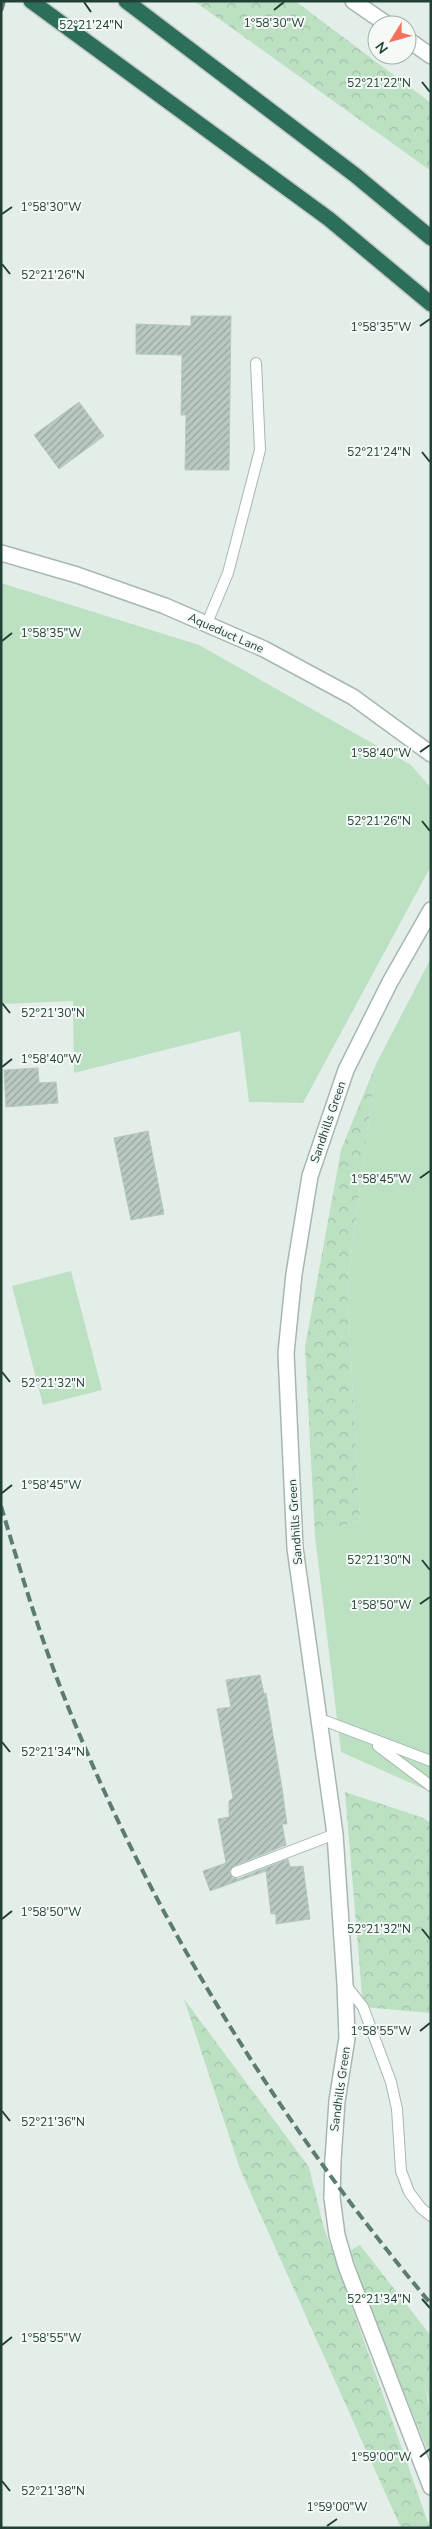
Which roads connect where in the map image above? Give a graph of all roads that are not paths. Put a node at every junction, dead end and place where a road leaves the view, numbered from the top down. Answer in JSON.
{"nodes":[{"id":1,"x":126,"y":1,"type":"edge"},
{"id":2,"x":353,"y":1,"type":"edge"},
{"id":3,"x":34,"y":3,"type":"edge"},
{"id":4,"x":373,"y":15,"type":"edge"},
{"id":5,"x":417,"y":46,"type":"edge"},
{"id":6,"x":431,"y":56,"type":"edge"},
{"id":7,"x":431,"y":238,"type":"edge"},
{"id":8,"x":431,"y":304,"type":"edge"},
{"id":9,"x":256,"y":363,"type":"dead end"},
{"id":10,"x":1,"y":553,"type":"edge"},
{"id":11,"x":207,"y":623,"type":"junction"},
{"id":12,"x":431,"y":754,"type":"edge"},
{"id":13,"x":431,"y":910,"type":"edge"},
{"id":14,"x":320,"y":1719,"type":"junction"},
{"id":15,"x":367,"y":1737,"type":"junction"},
{"id":16,"x":431,"y":1761,"type":"edge"},
{"id":17,"x":431,"y":1786,"type":"edge"},
{"id":18,"x":335,"y":1834,"type":"junction"},
{"id":19,"x":236,"y":1872,"type":"dead end"},
{"id":20,"x":345,"y":1984,"type":"junction"},
{"id":21,"x":431,"y":2216,"type":"edge"},
{"id":22,"x":431,"y":2487,"type":"edge"}],
"edges":[{"from":1,"to":7,"type":"highway"},
{"from":2,"to":4,"type":"street"},
{"from":3,"to":8,"type":"highway"},
{"from":5,"to":6,"type":"street"},
{"from":9,"to":11,"type":"lane"},
{"from":10,"to":11,"type":"street","name":"Aqueduct Lane"},
{"from":11,"to":12,"type":"street","name":"Aqueduct Lane"},
{"from":13,"to":14,"type":"street","name":"Sandhills Green"},
{"from":14,"to":15,"type":"lane"},
{"from":14,"to":18,"type":"street","name":"Sandhills Green"},
{"from":15,"to":16,"type":"lane"},
{"from":15,"to":17,"type":"lane"},
{"from":18,"to":19,"type":"lane"},
{"from":18,"to":20,"type":"street","name":"Sandhills Green"},
{"from":20,"to":21,"type":"lane"},
{"from":20,"to":22,"type":"street","name":"Sandhills Green"}]}
